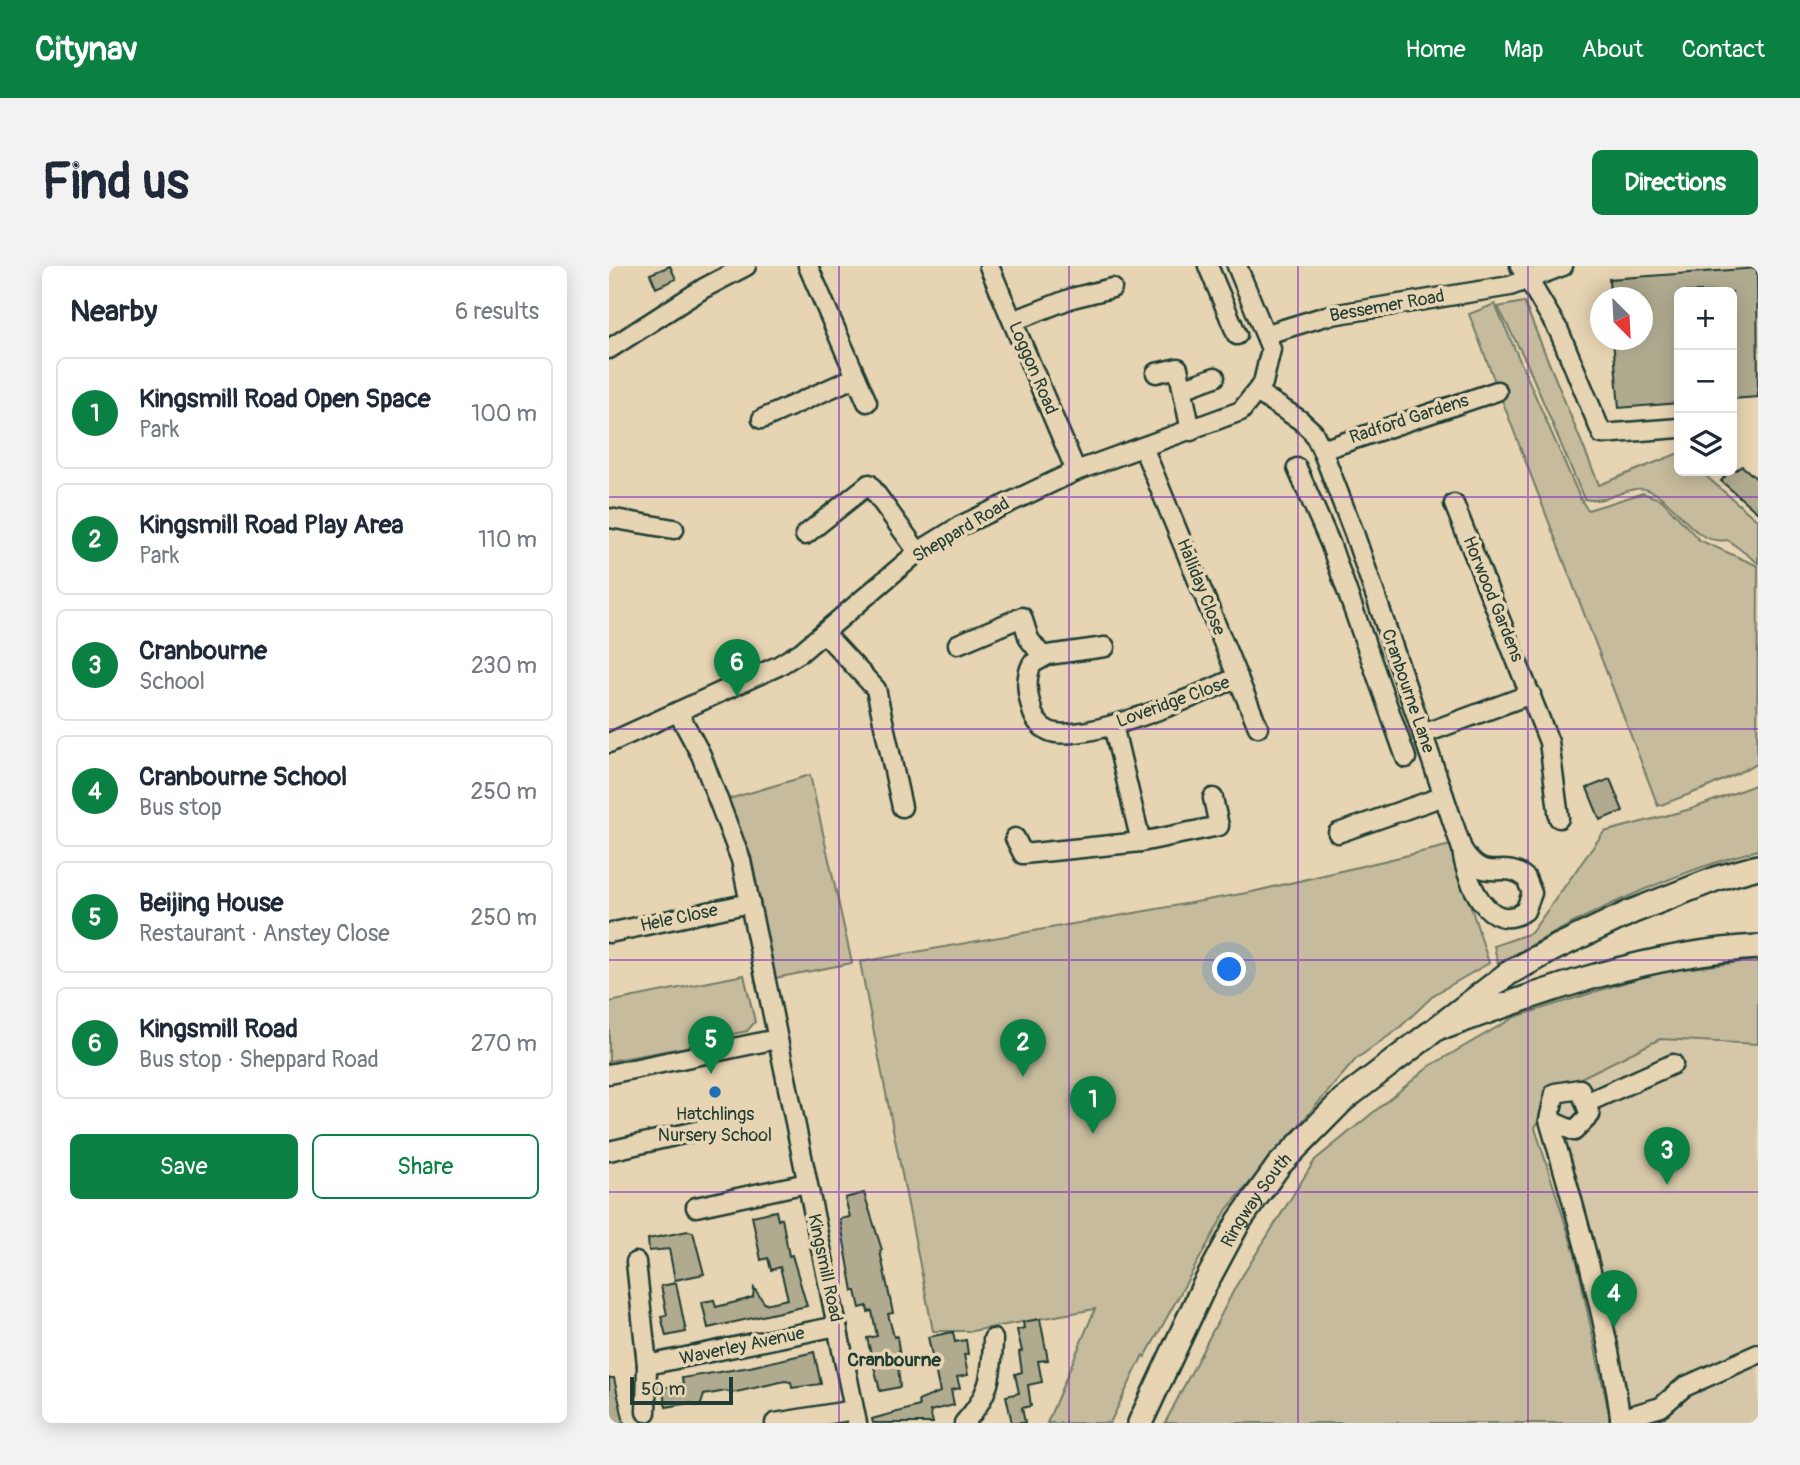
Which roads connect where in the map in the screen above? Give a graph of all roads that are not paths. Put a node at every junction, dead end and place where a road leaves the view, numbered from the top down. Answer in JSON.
{"nodes":[{"id":1,"x":746,"y":266,"type":"edge"},
{"id":2,"x":809,"y":266,"type":"edge"},
{"id":3,"x":989,"y":266,"type":"edge"},
{"id":4,"x":1208,"y":266,"type":"edge"},
{"id":5,"x":1237,"y":266,"type":"edge"},
{"id":6,"x":1563,"y":266,"type":"edge"},
{"id":7,"x":1518,"y":277,"type":"edge"},
{"id":8,"x":1112,"y":288,"type":"dead end"},
{"id":9,"x":1013,"y":321,"type":"junction"},
{"id":10,"x":1266,"y":334,"type":"junction"},
{"id":11,"x":1237,"y":335,"type":"dead end"},
{"id":12,"x":609,"y":349,"type":"edge"},
{"id":13,"x":1156,"y":373,"type":"dead end"},
{"id":14,"x":856,"y":376,"type":"junction"},
{"id":15,"x":1215,"y":377,"type":"dead end"},
{"id":16,"x":1185,"y":388,"type":"junction"},
{"id":17,"x":1497,"y":391,"type":"dead end"},
{"id":18,"x":1257,"y":392,"type":"junction"},
{"id":19,"x":867,"y":402,"type":"dead end"},
{"id":20,"x":762,"y":418,"type":"dead end"},
{"id":21,"x":1674,"y":428,"type":"edge"},
{"id":22,"x":1191,"y":430,"type":"junction"},
{"id":23,"x":1143,"y":447,"type":"junction"},
{"id":24,"x":1322,"y":450,"type":"junction"},
{"id":25,"x":1297,"y":468,"type":"dead end"},
{"id":26,"x":1076,"y":471,"type":"junction"},
{"id":27,"x":1454,"y":504,"type":"dead end"},
{"id":28,"x":609,"y":518,"type":"edge"},
{"id":29,"x":674,"y":529,"type":"dead end"},
{"id":30,"x":1354,"y":533,"type":"junction"},
{"id":31,"x":805,"y":535,"type":"dead end"},
{"id":32,"x":1330,"y":543,"type":"junction"},
{"id":33,"x":918,"y":552,"type":"junction"},
{"id":34,"x":824,"y":633,"type":"junction"},
{"id":35,"x":958,"y":644,"type":"dead end"},
{"id":36,"x":1105,"y":647,"type":"dead end"},
{"id":37,"x":1043,"y":657,"type":"junction"},
{"id":38,"x":1238,"y":677,"type":"junction"},
{"id":39,"x":1531,"y":694,"type":"junction"},
{"id":40,"x":678,"y":712,"type":"junction"},
{"id":41,"x":1113,"y":725,"type":"junction"},
{"id":42,"x":1258,"y":727,"type":"dead end"},
{"id":43,"x":1423,"y":734,"type":"junction"},
{"id":44,"x":609,"y":743,"type":"edge"},
{"id":45,"x":1406,"y":758,"type":"dead end"},
{"id":46,"x":1444,"y":796,"type":"junction"},
{"id":47,"x":1213,"y":798,"type":"dead end"},
{"id":48,"x":902,"y":807,"type":"dead end"},
{"id":49,"x":1559,"y":818,"type":"dead end"},
{"id":50,"x":1338,"y":832,"type":"dead end"},
{"id":51,"x":1015,"y":838,"type":"dead end"},
{"id":52,"x":1141,"y":842,"type":"junction"},
{"id":53,"x":1462,"y":849,"type":"junction"},
{"id":54,"x":1758,"y":867,"type":"edge"},
{"id":55,"x":750,"y":903,"type":"junction"},
{"id":56,"x":609,"y":933,"type":"edge"},
{"id":57,"x":1758,"y":947,"type":"edge"},
{"id":58,"x":1439,"y":1029,"type":"junction"},
{"id":59,"x":777,"y":1039,"type":"junction"},
{"id":60,"x":1674,"y":1064,"type":"dead end"},
{"id":61,"x":609,"y":1074,"type":"edge"},
{"id":62,"x":1586,"y":1103,"type":"junction"},
{"id":63,"x":1549,"y":1120,"type":"junction"},
{"id":64,"x":731,"y":1123,"type":"dead end"},
{"id":65,"x":609,"y":1151,"type":"edge"},
{"id":66,"x":807,"y":1183,"type":"junction"},
{"id":67,"x":696,"y":1206,"type":"dead end"},
{"id":68,"x":636,"y":1262,"type":"dead end"},
{"id":69,"x":837,"y":1326,"type":"junction"},
{"id":70,"x":993,"y":1339,"type":"dead end"},
{"id":71,"x":1758,"y":1354,"type":"edge"},
{"id":72,"x":647,"y":1365,"type":"junction"},
{"id":73,"x":646,"y":1412,"type":"dead end"},
{"id":74,"x":855,"y":1416,"type":"edge"},
{"id":75,"x":1620,"y":1421,"type":"edge"},
{"id":76,"x":775,"y":1423,"type":"edge"},
{"id":77,"x":964,"y":1423,"type":"edge"},
{"id":78,"x":1140,"y":1423,"type":"edge"}],
"edges":[{"from":1,"to":12,"type":"street"},
{"from":2,"to":14,"type":"street"},
{"from":3,"to":9,"type":"street","name":"Loggon Road"},
{"from":4,"to":11,"type":"street"},
{"from":5,"to":10,"type":"street"},
{"from":6,"to":7,"type":"street","name":"Bessemer Road"},
{"from":7,"to":10,"type":"street","name":"Bessemer Road"},
{"from":7,"to":21,"type":"street"},
{"from":8,"to":9,"type":"street"},
{"from":9,"to":26,"type":"street","name":"Loggon Road"},
{"from":10,"to":18,"type":"street"},
{"from":13,"to":16,"type":"street"},
{"from":14,"to":19,"type":"street"},
{"from":14,"to":20,"type":"street"},
{"from":15,"to":16,"type":"street"},
{"from":16,"to":22,"type":"street"},
{"from":17,"to":24,"type":"street","name":"Radford Gardens"},
{"from":18,"to":22,"type":"street","name":"Sheppard Road"},
{"from":18,"to":24,"type":"street","name":"Cranbourne Lane"},
{"from":22,"to":23,"type":"street","name":"Sheppard Road"},
{"from":23,"to":26,"type":"street","name":"Sheppard Road"},
{"from":23,"to":38,"type":"street","name":"Halliday Close"},
{"from":24,"to":30,"type":"street","name":"Cranbourne Lane"},
{"from":25,"to":32,"type":"street","name":"Cranbourne Lane"},
{"from":26,"to":33,"type":"street","name":"Sheppard Road"},
{"from":27,"to":39,"type":"street","name":"Horwood Gardens"},
{"from":28,"to":29,"type":"street"},
{"from":30,"to":32,"type":"street"},
{"from":30,"to":43,"type":"street","name":"Cranbourne Lane"},
{"from":31,"to":33,"type":"street"},
{"from":32,"to":45,"type":"street","name":"Cranbourne Lane"},
{"from":33,"to":34,"type":"street","name":"Sheppard Road"},
{"from":34,"to":40,"type":"street","name":"Sheppard Road"},
{"from":34,"to":48,"type":"street"},
{"from":35,"to":37,"type":"street"},
{"from":36,"to":37,"type":"street"},
{"from":37,"to":41,"type":"street","name":"Loveridge Close"},
{"from":38,"to":41,"type":"street","name":"Loveridge Close"},
{"from":38,"to":42,"type":"street","name":"Halliday Close"},
{"from":39,"to":43,"type":"street"},
{"from":39,"to":49,"type":"street","name":"Horwood Gardens"},
{"from":40,"to":44,"type":"street","name":"Sheppard Road"},
{"from":40,"to":55,"type":"street","name":"Kingsmill Road"},
{"from":41,"to":52,"type":"street"},
{"from":43,"to":46,"type":"street","name":"Cranbourne Lane"},
{"from":46,"to":50,"type":"street"},
{"from":46,"to":53,"type":"street","name":"Cranbourne Lane"},
{"from":47,"to":52,"type":"street"},
{"from":51,"to":52,"type":"street"},
{"from":53,"to":53,"type":"street","name":"Cranbourne Lane"},
{"from":54,"to":58,"type":"main road","name":"Ringway South"},
{"from":55,"to":56,"type":"street","name":"Hele Close"},
{"from":55,"to":59,"type":"street","name":"Kingsmill Road"},
{"from":57,"to":58,"type":"main road","name":"Ringway South"},
{"from":58,"to":78,"type":"main road","name":"Ringway South"},
{"from":59,"to":61,"type":"street"},
{"from":59,"to":66,"type":"street","name":"Kingsmill Road"},
{"from":60,"to":62,"type":"street"},
{"from":62,"to":63,"type":"street"},
{"from":62,"to":63,"type":"street"},
{"from":63,"to":75,"type":"street"},
{"from":64,"to":65,"type":"street"},
{"from":66,"to":67,"type":"street"},
{"from":66,"to":69,"type":"street","name":"Kingsmill Road"},
{"from":68,"to":72,"type":"street"},
{"from":69,"to":72,"type":"street","name":"Waverley Avenue"},
{"from":69,"to":74,"type":"street","name":"Kingsmill Road"},
{"from":70,"to":77,"type":"street"},
{"from":71,"to":75,"type":"street"},
{"from":72,"to":73,"type":"street"},
{"from":74,"to":76,"type":"street"}]}
